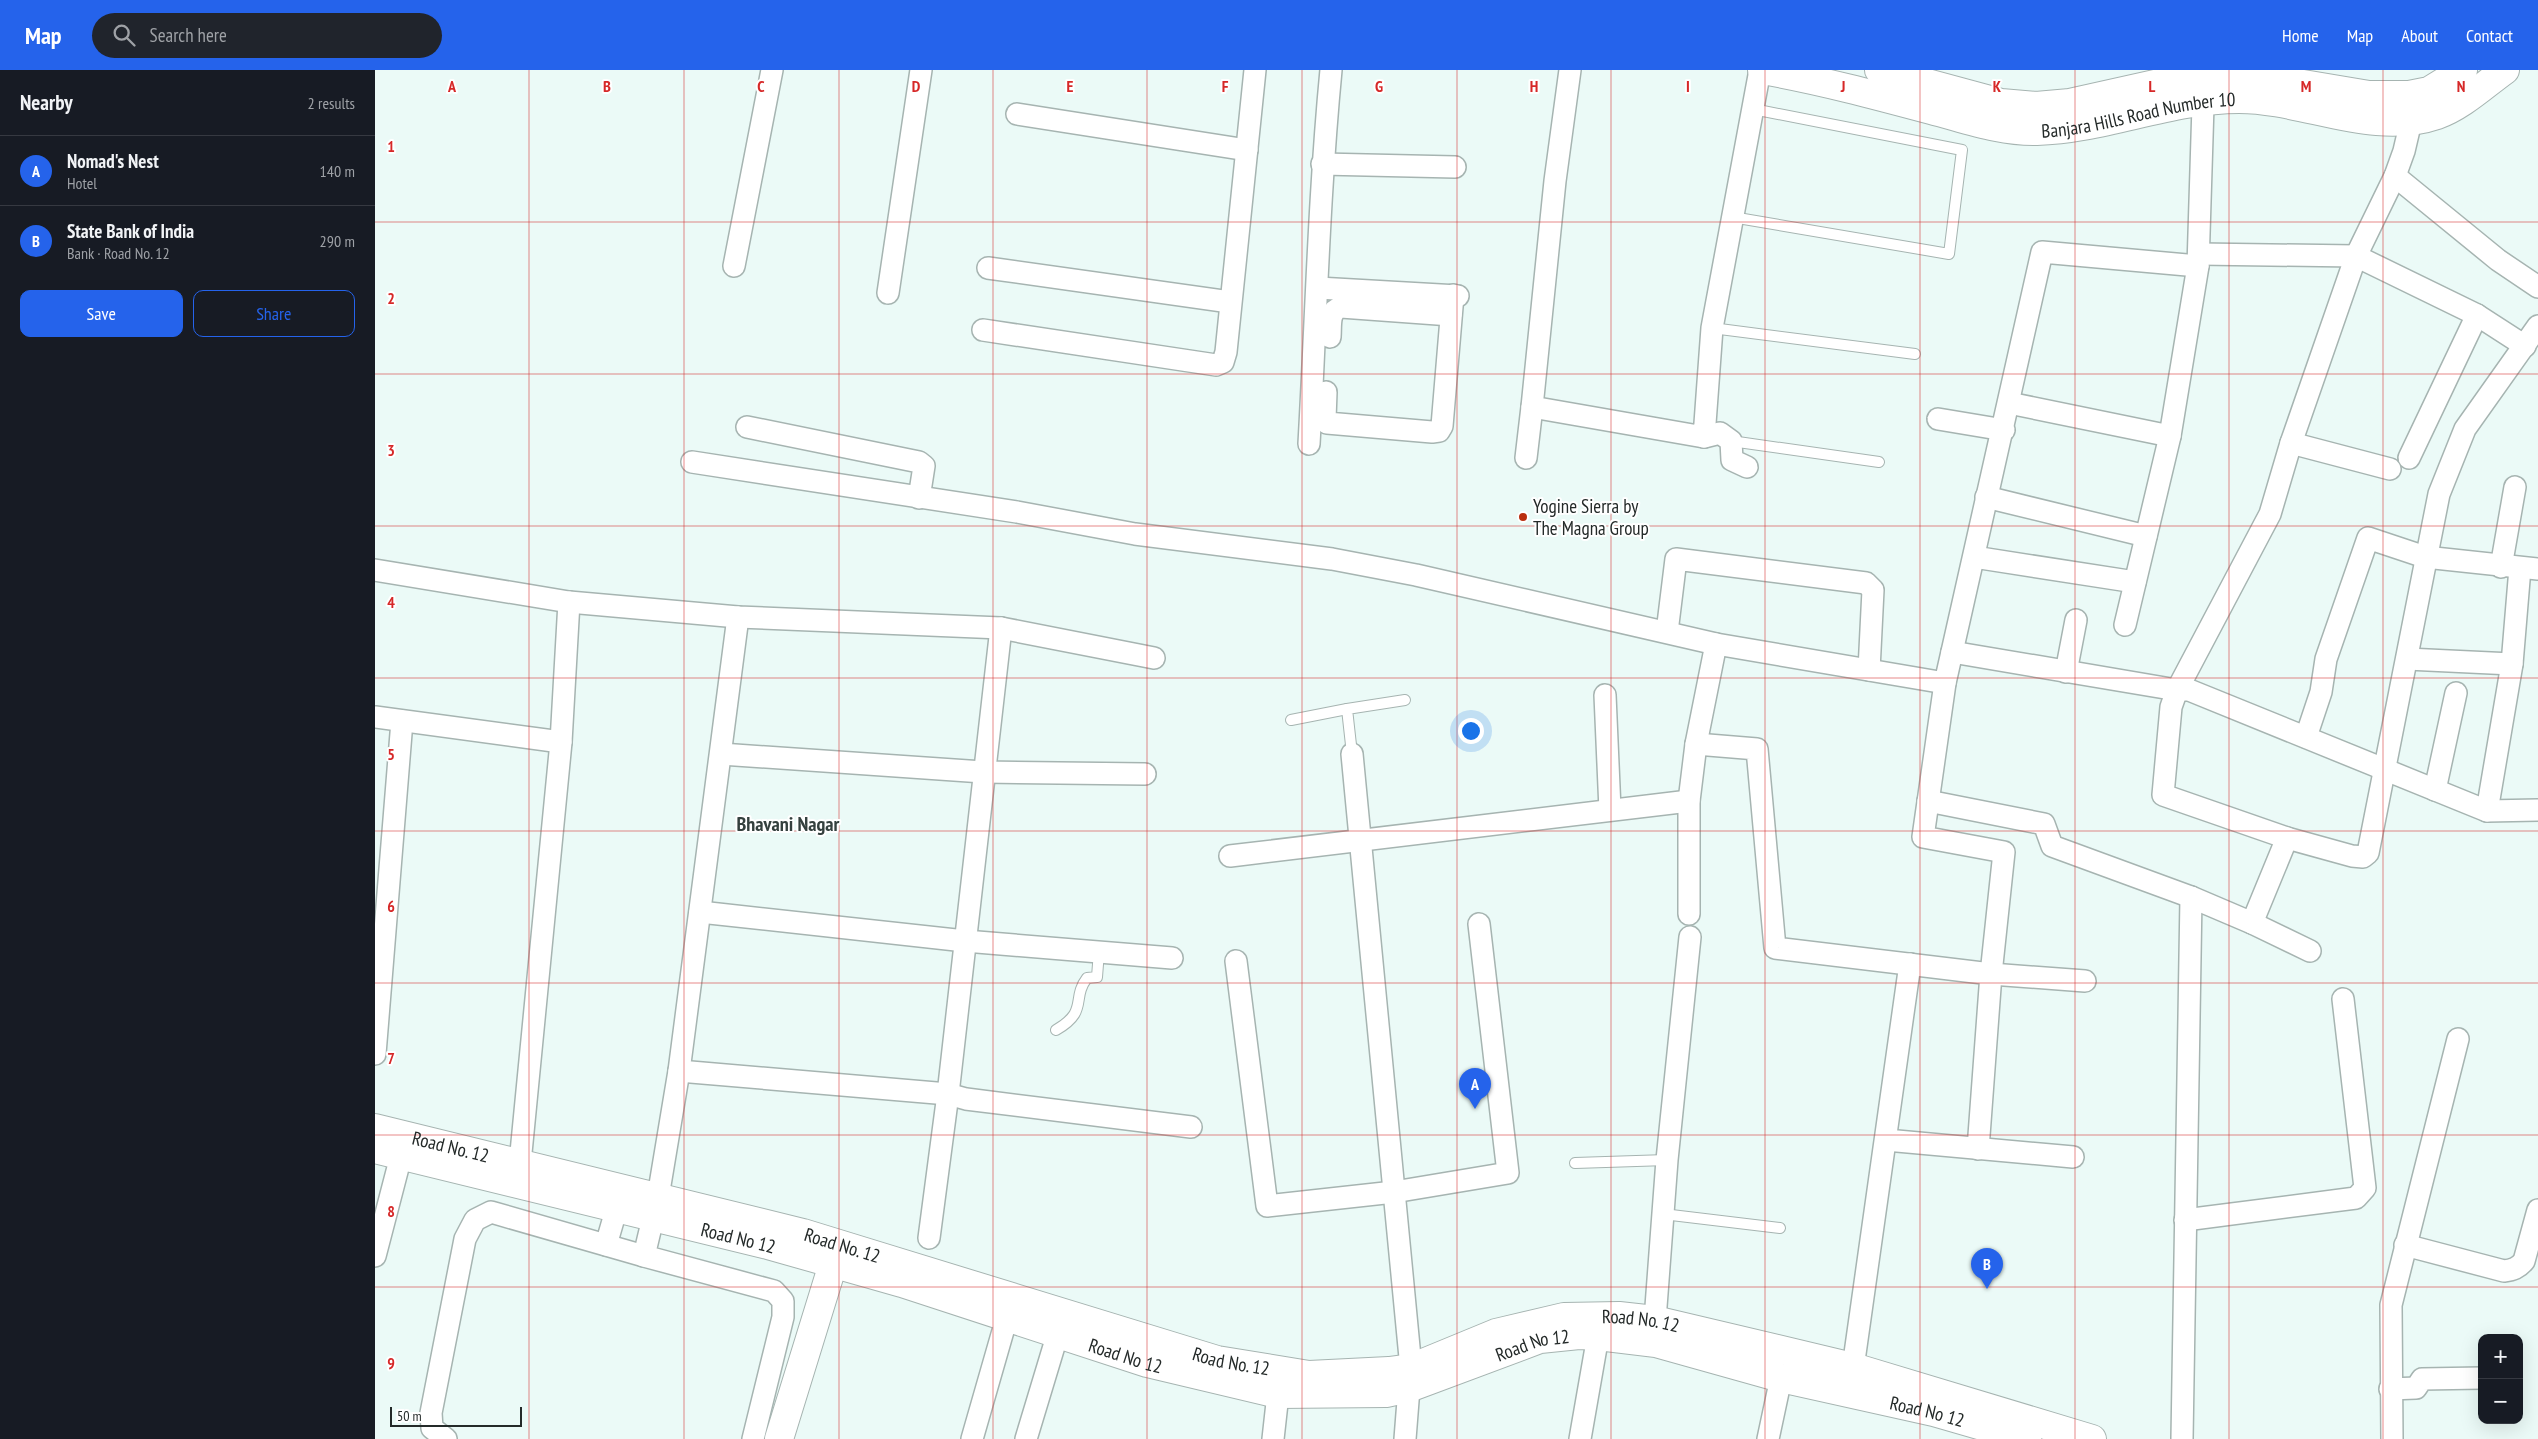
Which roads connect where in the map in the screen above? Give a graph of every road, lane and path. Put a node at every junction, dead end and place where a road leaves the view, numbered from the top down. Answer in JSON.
{"nodes":[{"id":1,"x":772,"y":70,"type":"edge"},
{"id":2,"x":921,"y":70,"type":"edge"},
{"id":3,"x":1255,"y":70,"type":"edge"},
{"id":4,"x":1331,"y":70,"type":"edge"},
{"id":5,"x":1570,"y":70,"type":"edge"},
{"id":6,"x":1761,"y":70,"type":"edge"},
{"id":7,"x":1879,"y":70,"type":"edge"},
{"id":8,"x":2463,"y":70,"type":"edge"},
{"id":9,"x":2505,"y":70,"type":"edge"},
{"id":10,"x":2203,"y":73,"type":"junction"},
{"id":11,"x":2203,"y":100,"type":"junction"},
{"id":12,"x":1753,"y":108,"type":"junction"},
{"id":13,"x":1017,"y":114,"type":"dead end"},
{"id":14,"x":2411,"y":121,"type":"junction"},
{"id":15,"x":1247,"y":150,"type":"junction"},
{"id":16,"x":1322,"y":164,"type":"junction"},
{"id":17,"x":1455,"y":167,"type":"dead end"},
{"id":18,"x":2395,"y":176,"type":"junction"},
{"id":19,"x":1733,"y":217,"type":"junction"},
{"id":20,"x":2356,"y":256,"type":"junction"},
{"id":21,"x":2198,"y":260,"type":"junction"},
{"id":22,"x":734,"y":266,"type":"dead end"},
{"id":23,"x":988,"y":268,"type":"dead end"},
{"id":24,"x":2538,"y":287,"type":"edge"},
{"id":25,"x":1318,"y":288,"type":"junction"},
{"id":26,"x":887,"y":293,"type":"dead end"},
{"id":27,"x":1230,"y":302,"type":"junction"},
{"id":28,"x":1454,"y":302,"type":"junction"},
{"id":29,"x":2477,"y":315,"type":"junction"},
{"id":30,"x":2538,"y":326,"type":"edge"},
{"id":31,"x":1712,"y":328,"type":"junction"},
{"id":32,"x":983,"y":330,"type":"dead end"},
{"id":33,"x":1323,"y":336,"type":"junction"},
{"id":34,"x":2525,"y":346,"type":"junction"},
{"id":35,"x":1915,"y":354,"type":"dead end"},
{"id":36,"x":2009,"y":403,"type":"junction"},
{"id":37,"x":1532,"y":407,"type":"junction"},
{"id":38,"x":1938,"y":419,"type":"dead end"},
{"id":39,"x":747,"y":427,"type":"dead end"},
{"id":40,"x":2004,"y":430,"type":"junction"},
{"id":41,"x":2170,"y":436,"type":"junction"},
{"id":42,"x":1704,"y":437,"type":"junction"},
{"id":43,"x":1731,"y":441,"type":"junction"},
{"id":44,"x":2291,"y":443,"type":"junction"},
{"id":45,"x":1309,"y":444,"type":"dead end"},
{"id":46,"x":1526,"y":458,"type":"dead end"},
{"id":47,"x":2409,"y":458,"type":"dead end"},
{"id":48,"x":692,"y":462,"type":"dead end"},
{"id":49,"x":1879,"y":462,"type":"dead end"},
{"id":50,"x":1747,"y":466,"type":"dead end"},
{"id":51,"x":2390,"y":470,"type":"dead end"},
{"id":52,"x":2515,"y":486,"type":"dead end"},
{"id":53,"x":1986,"y":497,"type":"junction"},
{"id":54,"x":919,"y":498,"type":"junction"},
{"id":55,"x":2146,"y":536,"type":"junction"},
{"id":56,"x":1974,"y":557,"type":"junction"},
{"id":57,"x":2425,"y":557,"type":"junction"},
{"id":58,"x":2520,"y":568,"type":"edge"},
{"id":59,"x":375,"y":570,"type":"edge"},
{"id":60,"x":2135,"y":582,"type":"junction"},
{"id":61,"x":569,"y":602,"type":"junction"},
{"id":62,"x":738,"y":617,"type":"junction"},
{"id":63,"x":2076,"y":620,"type":"dead end"},
{"id":64,"x":2125,"y":625,"type":"dead end"},
{"id":65,"x":1001,"y":628,"type":"junction"},
{"id":66,"x":1667,"y":632,"type":"junction"},
{"id":67,"x":1716,"y":644,"type":"junction"},
{"id":68,"x":1952,"y":652,"type":"junction"},
{"id":69,"x":1154,"y":658,"type":"dead end"},
{"id":70,"x":2407,"y":659,"type":"junction"},
{"id":71,"x":2512,"y":664,"type":"junction"},
{"id":72,"x":1869,"y":670,"type":"junction"},
{"id":73,"x":2066,"y":672,"type":"junction"},
{"id":74,"x":1945,"y":683,"type":"junction"},
{"id":75,"x":2177,"y":690,"type":"junction"},
{"id":76,"x":2456,"y":693,"type":"dead end"},
{"id":77,"x":1605,"y":695,"type":"dead end"},
{"id":78,"x":1405,"y":700,"type":"dead end"},
{"id":79,"x":1347,"y":710,"type":"junction"},
{"id":80,"x":375,"y":717,"type":"edge"},
{"id":81,"x":1291,"y":720,"type":"dead end"},
{"id":82,"x":402,"y":721,"type":"junction"},
{"id":83,"x":2306,"y":737,"type":"junction"},
{"id":84,"x":561,"y":742,"type":"junction"},
{"id":85,"x":1696,"y":744,"type":"junction"},
{"id":86,"x":721,"y":754,"type":"junction"},
{"id":87,"x":1352,"y":754,"type":"joint"},
{"id":88,"x":2385,"y":769,"type":"junction"},
{"id":89,"x":983,"y":772,"type":"junction"},
{"id":90,"x":1145,"y":774,"type":"dead end"},
{"id":91,"x":2435,"y":790,"type":"junction"},
{"id":92,"x":1689,"y":801,"type":"junction"},
{"id":93,"x":1928,"y":801,"type":"junction"},
{"id":94,"x":1610,"y":810,"type":"junction"},
{"id":95,"x":2538,"y":810,"type":"edge"},
{"id":96,"x":2487,"y":811,"type":"junction"},
{"id":97,"x":2287,"y":838,"type":"junction"},
{"id":98,"x":1360,"y":840,"type":"junction"},
{"id":99,"x":1229,"y":856,"type":"dead end"},
{"id":100,"x":2191,"y":897,"type":"junction"},
{"id":101,"x":700,"y":912,"type":"junction"},
{"id":102,"x":1689,"y":914,"type":"dead end"},
{"id":103,"x":2252,"y":923,"type":"junction"},
{"id":104,"x":1479,"y":924,"type":"dead end"},
{"id":105,"x":1690,"y":937,"type":"dead end"},
{"id":106,"x":965,"y":941,"type":"junction"},
{"id":107,"x":1099,"y":951,"type":"junction"},
{"id":108,"x":2310,"y":951,"type":"dead end"},
{"id":109,"x":1173,"y":958,"type":"dead end"},
{"id":110,"x":1236,"y":961,"type":"dead end"},
{"id":111,"x":1910,"y":964,"type":"junction"},
{"id":112,"x":1991,"y":974,"type":"junction"},
{"id":113,"x":2085,"y":981,"type":"dead end"},
{"id":114,"x":2343,"y":999,"type":"dead end"},
{"id":115,"x":1056,"y":1030,"type":"dead end"},
{"id":116,"x":2458,"y":1039,"type":"dead end"},
{"id":117,"x":375,"y":1054,"type":"edge"},
{"id":118,"x":679,"y":1071,"type":"junction"},
{"id":119,"x":948,"y":1094,"type":"junction"},
{"id":120,"x":1191,"y":1127,"type":"dead end"},
{"id":121,"x":375,"y":1128,"type":"edge"},
{"id":122,"x":1885,"y":1140,"type":"junction"},
{"id":123,"x":375,"y":1149,"type":"edge"},
{"id":124,"x":1978,"y":1149,"type":"junction"},
{"id":125,"x":401,"y":1156,"type":"junction"},
{"id":126,"x":2073,"y":1158,"type":"dead end"},
{"id":127,"x":1667,"y":1160,"type":"junction"},
{"id":128,"x":520,"y":1163,"type":"junction"},
{"id":129,"x":1575,"y":1163,"type":"dead end"},
{"id":130,"x":1394,"y":1192,"type":"junction"},
{"id":131,"x":617,"y":1207,"type":"junction"},
{"id":132,"x":656,"y":1207,"type":"junction"},
{"id":133,"x":2538,"y":1210,"type":"edge"},
{"id":134,"x":1663,"y":1214,"type":"junction"},
{"id":135,"x":2185,"y":1220,"type":"junction"},
{"id":136,"x":1780,"y":1228,"type":"dead end"},
{"id":137,"x":929,"y":1238,"type":"dead end"},
{"id":138,"x":606,"y":1245,"type":"junction"},
{"id":139,"x":2405,"y":1245,"type":"junction"},
{"id":140,"x":375,"y":1256,"type":"edge"},
{"id":141,"x":643,"y":1256,"type":"junction"},
{"id":142,"x":833,"y":1264,"type":"junction"},
{"id":143,"x":1007,"y":1317,"type":"junction"},
{"id":144,"x":1655,"y":1320,"type":"junction"},
{"id":145,"x":1057,"y":1333,"type":"junction"},
{"id":146,"x":1598,"y":1336,"type":"junction"},
{"id":147,"x":1853,"y":1367,"type":"junction"},
{"id":148,"x":1410,"y":1378,"type":"junction"},
{"id":149,"x":1781,"y":1378,"type":"junction"},
{"id":150,"x":2478,"y":1378,"type":"edge"},
{"id":151,"x":2390,"y":1389,"type":"junction"},
{"id":152,"x":1849,"y":1393,"type":"junction"},
{"id":153,"x":1278,"y":1394,"type":"junction"},
{"id":154,"x":1987,"y":1433,"type":"edge"},
{"id":155,"x":446,"y":1439,"type":"edge"},
{"id":156,"x":753,"y":1439,"type":"edge"},
{"id":157,"x":779,"y":1439,"type":"edge"},
{"id":158,"x":972,"y":1439,"type":"edge"},
{"id":159,"x":1026,"y":1439,"type":"edge"},
{"id":160,"x":1273,"y":1439,"type":"edge"},
{"id":161,"x":1405,"y":1439,"type":"edge"},
{"id":162,"x":1580,"y":1439,"type":"edge"},
{"id":163,"x":1768,"y":1439,"type":"edge"},
{"id":164,"x":2027,"y":1439,"type":"edge"},
{"id":165,"x":2091,"y":1439,"type":"edge"},
{"id":166,"x":2182,"y":1439,"type":"edge"},
{"id":167,"x":2392,"y":1439,"type":"edge"}],
"edges":[{"from":1,"to":22,"type":"street"},
{"from":2,"to":26,"type":"street"},
{"from":3,"to":15,"type":"street"},
{"from":4,"to":16,"type":"street"},
{"from":5,"to":37,"type":"street"},
{"from":6,"to":11,"type":"main road","name":"Banjara Hills Road Number 10"},
{"from":6,"to":12,"type":"street"},
{"from":7,"to":10,"type":"main road","name":"Banjara Hills Road Number 10"},
{"from":8,"to":10,"type":"main road","name":"Banjara Hills Road Number 10"},
{"from":9,"to":14,"type":"main road","name":"Banjara Hills Road Number 10"},
{"from":10,"to":11,"type":"street"},
{"from":11,"to":14,"type":"main road","name":"Banjara Hills Road Number 10"},
{"from":11,"to":21,"type":"street"},
{"from":12,"to":19,"type":"street"},
{"from":12,"to":19,"type":"lane"},
{"from":13,"to":15,"type":"street"},
{"from":14,"to":18,"type":"street"},
{"from":15,"to":27,"type":"street"},
{"from":16,"to":17,"type":"street"},
{"from":16,"to":25,"type":"street"},
{"from":18,"to":20,"type":"street"},
{"from":18,"to":24,"type":"street"},
{"from":19,"to":31,"type":"street"},
{"from":20,"to":21,"type":"street"},
{"from":20,"to":29,"type":"street"},
{"from":20,"to":44,"type":"street"},
{"from":21,"to":36,"type":"street"},
{"from":21,"to":41,"type":"street"},
{"from":23,"to":27,"type":"street"},
{"from":25,"to":28,"type":"street"},
{"from":25,"to":33,"type":"street"},
{"from":27,"to":32,"type":"street"},
{"from":28,"to":33,"type":"street"},
{"from":28,"to":33,"type":"street"},
{"from":29,"to":34,"type":"street"},
{"from":29,"to":47,"type":"street"},
{"from":30,"to":34,"type":"street"},
{"from":31,"to":35,"type":"lane"},
{"from":31,"to":42,"type":"street"},
{"from":33,"to":45,"type":"street"},
{"from":34,"to":57,"type":"street"},
{"from":36,"to":40,"type":"street"},
{"from":36,"to":41,"type":"street"},
{"from":37,"to":42,"type":"street"},
{"from":37,"to":46,"type":"street"},
{"from":38,"to":40,"type":"street"},
{"from":39,"to":54,"type":"street"},
{"from":40,"to":53,"type":"street"},
{"from":41,"to":55,"type":"street"},
{"from":42,"to":43,"type":"street"},
{"from":43,"to":49,"type":"lane"},
{"from":43,"to":50,"type":"street"},
{"from":44,"to":51,"type":"street"},
{"from":44,"to":75,"type":"street"},
{"from":48,"to":54,"type":"street"},
{"from":52,"to":58,"type":"street"},
{"from":53,"to":55,"type":"street"},
{"from":53,"to":56,"type":"street"},
{"from":54,"to":66,"type":"street"},
{"from":55,"to":60,"type":"street"},
{"from":56,"to":60,"type":"street"},
{"from":56,"to":68,"type":"street"},
{"from":57,"to":58,"type":"street"},
{"from":57,"to":70,"type":"street"},
{"from":57,"to":83,"type":"street"},
{"from":58,"to":71,"type":"street"},
{"from":59,"to":61,"type":"street"},
{"from":60,"to":64,"type":"street"},
{"from":61,"to":62,"type":"street"},
{"from":61,"to":84,"type":"street"},
{"from":62,"to":65,"type":"street"},
{"from":62,"to":86,"type":"street"},
{"from":63,"to":73,"type":"street"},
{"from":65,"to":69,"type":"street"},
{"from":65,"to":89,"type":"street"},
{"from":66,"to":67,"type":"street"},
{"from":66,"to":72,"type":"street"},
{"from":67,"to":72,"type":"street"},
{"from":67,"to":85,"type":"street"},
{"from":68,"to":73,"type":"street"},
{"from":68,"to":74,"type":"street"},
{"from":70,"to":71,"type":"street"},
{"from":70,"to":88,"type":"street"},
{"from":71,"to":96,"type":"street"},
{"from":72,"to":74,"type":"street"},
{"from":73,"to":75,"type":"street"},
{"from":74,"to":93,"type":"street"},
{"from":75,"to":83,"type":"street"},
{"from":75,"to":97,"type":"street"},
{"from":76,"to":91,"type":"street"},
{"from":77,"to":94,"type":"street"},
{"from":78,"to":79,"type":"lane"},
{"from":79,"to":81,"type":"lane"},
{"from":79,"to":87,"type":"lane"},
{"from":80,"to":82,"type":"street"},
{"from":82,"to":84,"type":"street"},
{"from":82,"to":117,"type":"street"},
{"from":83,"to":88,"type":"street"},
{"from":84,"to":128,"type":"street"},
{"from":85,"to":92,"type":"street"},
{"from":85,"to":111,"type":"street"},
{"from":86,"to":89,"type":"street"},
{"from":86,"to":101,"type":"street"},
{"from":87,"to":98,"type":"street"},
{"from":88,"to":91,"type":"street"},
{"from":88,"to":97,"type":"street"},
{"from":89,"to":90,"type":"street"},
{"from":89,"to":106,"type":"street"},
{"from":91,"to":96,"type":"street"},
{"from":92,"to":94,"type":"street"},
{"from":92,"to":102,"type":"street"},
{"from":93,"to":100,"type":"street"},
{"from":93,"to":112,"type":"street"},
{"from":94,"to":98,"type":"street"},
{"from":95,"to":96,"type":"street"},
{"from":97,"to":103,"type":"street"},
{"from":98,"to":99,"type":"street"},
{"from":98,"to":130,"type":"street"},
{"from":100,"to":103,"type":"street"},
{"from":100,"to":135,"type":"street"},
{"from":101,"to":106,"type":"street"},
{"from":101,"to":118,"type":"street"},
{"from":103,"to":108,"type":"street"},
{"from":104,"to":130,"type":"street"},
{"from":105,"to":127,"type":"street"},
{"from":106,"to":107,"type":"street"},
{"from":106,"to":119,"type":"street"},
{"from":107,"to":109,"type":"street"},
{"from":107,"to":115,"type":"lane"},
{"from":110,"to":130,"type":"street"},
{"from":111,"to":112,"type":"street"},
{"from":111,"to":122,"type":"street"},
{"from":112,"to":113,"type":"street"},
{"from":112,"to":124,"type":"street"},
{"from":114,"to":135,"type":"street"},
{"from":116,"to":139,"type":"street"},
{"from":118,"to":119,"type":"street"},
{"from":118,"to":132,"type":"street"},
{"from":119,"to":120,"type":"street"},
{"from":119,"to":137,"type":"street"},
{"from":121,"to":128,"type":"main road","name":"Road No. 12"},
{"from":122,"to":124,"type":"street"},
{"from":122,"to":147,"type":"street"},
{"from":123,"to":125,"type":"main road","name":"Road No 12"},
{"from":124,"to":126,"type":"street"},
{"from":125,"to":131,"type":"main road","name":"Road No 12"},
{"from":125,"to":140,"type":"street"},
{"from":127,"to":129,"type":"lane"},
{"from":127,"to":134,"type":"street"},
{"from":128,"to":132,"type":"main road","name":"Road No. 12"},
{"from":130,"to":148,"type":"street"},
{"from":131,"to":132,"type":"main road","name":"Road No 12"},
{"from":131,"to":138,"type":"street"},
{"from":132,"to":141,"type":"street"},
{"from":132,"to":142,"type":"main road","name":"Road No 12"},
{"from":132,"to":148,"type":"main road","name":"Road No. 12"},
{"from":133,"to":139,"type":"street"},
{"from":134,"to":136,"type":"lane"},
{"from":134,"to":144,"type":"street"},
{"from":135,"to":166,"type":"street"},
{"from":138,"to":141,"type":"street"},
{"from":138,"to":155,"type":"street"},
{"from":139,"to":151,"type":"street"},
{"from":141,"to":156,"type":"street"},
{"from":142,"to":143,"type":"main road","name":"Road No 12"},
{"from":142,"to":157,"type":"main road"},
{"from":143,"to":145,"type":"main road","name":"Road No 12"},
{"from":143,"to":158,"type":"street"},
{"from":144,"to":147,"type":"main road","name":"Road No. 12"},
{"from":144,"to":148,"type":"main road","name":"Road No. 12"},
{"from":145,"to":153,"type":"main road","name":"Road No 12"},
{"from":145,"to":159,"type":"street"},
{"from":146,"to":148,"type":"main road","name":"Road No 12"},
{"from":146,"to":149,"type":"main road","name":"Road No 12"},
{"from":146,"to":162,"type":"street"},
{"from":147,"to":152,"type":"street"},
{"from":147,"to":165,"type":"main road","name":"Road No. 12"},
{"from":148,"to":153,"type":"main road","name":"Road No 12"},
{"from":148,"to":161,"type":"street"},
{"from":149,"to":152,"type":"main road","name":"Road No 12"},
{"from":149,"to":163,"type":"street"},
{"from":150,"to":151,"type":"street"},
{"from":151,"to":167,"type":"street"},
{"from":152,"to":154,"type":"main road","name":"Road No 12"},
{"from":153,"to":160,"type":"street"},
{"from":154,"to":164,"type":"main road","name":"Road No 12"}]}
